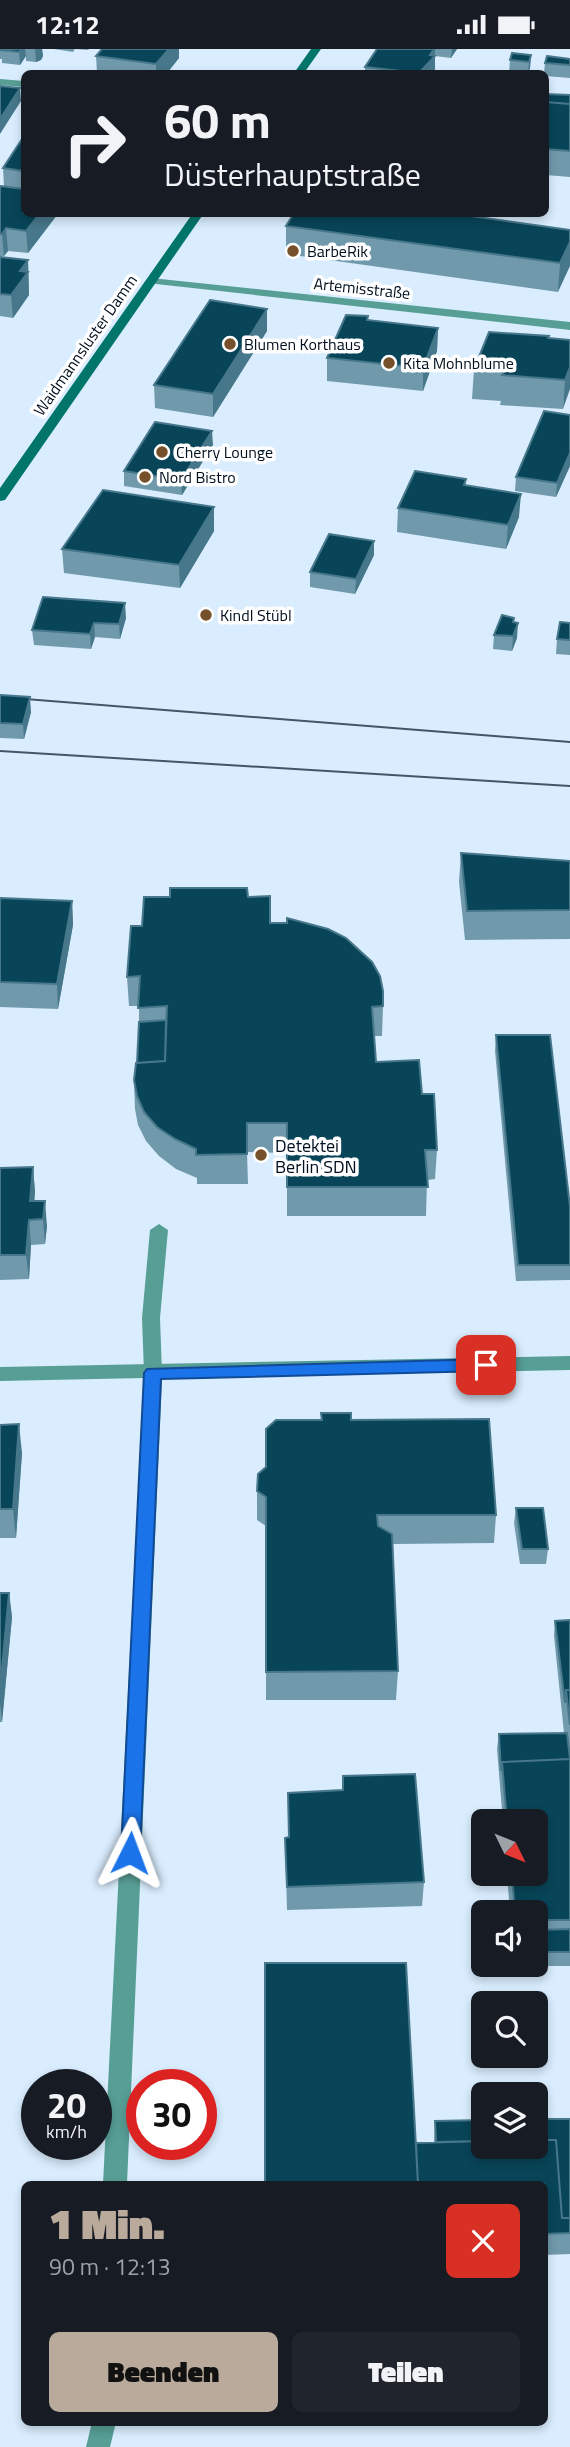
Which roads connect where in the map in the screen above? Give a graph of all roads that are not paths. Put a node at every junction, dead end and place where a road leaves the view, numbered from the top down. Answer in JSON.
{"nodes":[{"id":1,"x":316,"y":49,"type":"edge"},
{"id":2,"x":301,"y":70,"type":"edge"},
{"id":3,"x":0,"y":82,"type":"edge"},
{"id":4,"x":21,"y":84,"type":"edge"},
{"id":5,"x":196,"y":217,"type":"edge"},
{"id":6,"x":151,"y":281,"type":"junction"},
{"id":7,"x":570,"y":326,"type":"edge"},
{"id":8,"x":0,"y":498,"type":"edge"},
{"id":9,"x":159,"y":1230,"type":"dead end"},
{"id":10,"x":570,"y":1363,"type":"edge"},
{"id":11,"x":153,"y":1373,"type":"junction"},
{"id":12,"x":0,"y":1374,"type":"edge"},
{"id":13,"x":115,"y":2181,"type":"edge"},
{"id":14,"x":103,"y":2426,"type":"edge"},
{"id":15,"x":98,"y":2447,"type":"edge"}],
"edges":[{"from":1,"to":2,"type":"main road"},
{"from":3,"to":4,"type":"street"},
{"from":5,"to":6,"type":"main road","name":"Waidmannsluster Damm"},
{"from":6,"to":7,"type":"street","name":"Artemisstraße"},
{"from":6,"to":8,"type":"main road","name":"Waidmannsluster Damm"},
{"from":9,"to":11,"type":"street"},
{"from":10,"to":11,"type":"street"},
{"from":11,"to":12,"type":"street"},
{"from":11,"to":13,"type":"street"},
{"from":14,"to":15,"type":"street"}]}
